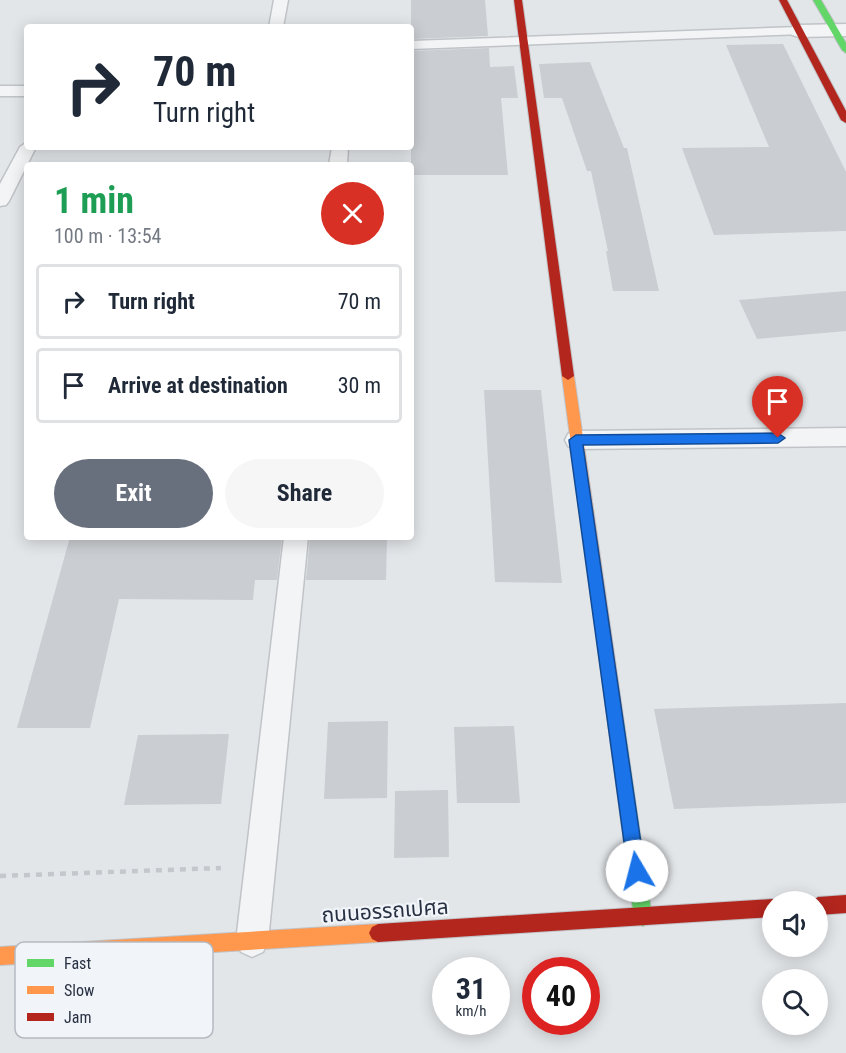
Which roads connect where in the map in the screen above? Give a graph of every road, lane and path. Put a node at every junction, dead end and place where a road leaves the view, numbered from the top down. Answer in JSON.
{"nodes":[{"id":1,"x":281,"y":0,"type":"edge"},
{"id":2,"x":518,"y":0,"type":"edge"},
{"id":3,"x":783,"y":0,"type":"edge"},
{"id":4,"x":817,"y":0,"type":"edge"},
{"id":5,"x":277,"y":24,"type":"edge"},
{"id":6,"x":840,"y":30,"type":"edge"},
{"id":7,"x":799,"y":31,"type":"junction"},
{"id":8,"x":523,"y":42,"type":"junction"},
{"id":9,"x":414,"y":45,"type":"edge"},
{"id":10,"x":846,"y":50,"type":"edge"},
{"id":11,"x":0,"y":91,"type":"edge"},
{"id":12,"x":24,"y":91,"type":"edge"},
{"id":13,"x":846,"y":120,"type":"edge"},
{"id":14,"x":26,"y":150,"type":"edge"},
{"id":15,"x":0,"y":201,"type":"edge"},
{"id":16,"x":846,"y":437,"type":"edge"},
{"id":17,"x":576,"y":440,"type":"junction"},
{"id":18,"x":296,"y":540,"type":"edge"},
{"id":19,"x":260,"y":867,"type":"junction"},
{"id":20,"x":0,"y":876,"type":"edge"},
{"id":21,"x":846,"y":904,"type":"edge"},
{"id":22,"x":828,"y":905,"type":"edge"},
{"id":23,"x":762,"y":909,"type":"edge"},
{"id":24,"x":643,"y":917,"type":"junction"},
{"id":25,"x":252,"y":941,"type":"junction"},
{"id":26,"x":213,"y":943,"type":"edge"},
{"id":27,"x":15,"y":955,"type":"edge"},
{"id":28,"x":0,"y":956,"type":"edge"}],
"edges":[{"from":1,"to":5,"type":"lane"},
{"from":2,"to":8,"type":"street"},
{"from":3,"to":7,"type":"street"},
{"from":4,"to":6,"type":"street"},
{"from":6,"to":7,"type":"street"},
{"from":6,"to":10,"type":"street"},
{"from":7,"to":8,"type":"lane"},
{"from":7,"to":13,"type":"street"},
{"from":8,"to":9,"type":"lane"},
{"from":8,"to":17,"type":"street"},
{"from":11,"to":12,"type":"lane"},
{"from":14,"to":15,"type":"lane"},
{"from":16,"to":17,"type":"lane"},
{"from":17,"to":24,"type":"street"},
{"from":18,"to":19,"type":"lane"},
{"from":19,"to":20,"type":"path"},
{"from":19,"to":25,"type":"lane"},
{"from":21,"to":22,"type":"street"},
{"from":23,"to":24,"type":"street","name":"ถนนอรรถเปศล"},
{"from":24,"to":25,"type":"street","name":"ถนนอรรถเปศล"},
{"from":25,"to":26,"type":"street","name":"ถนนอรรถเปศล"},
{"from":27,"to":28,"type":"street","name":"ถนนอรรถเปศล"}]}
